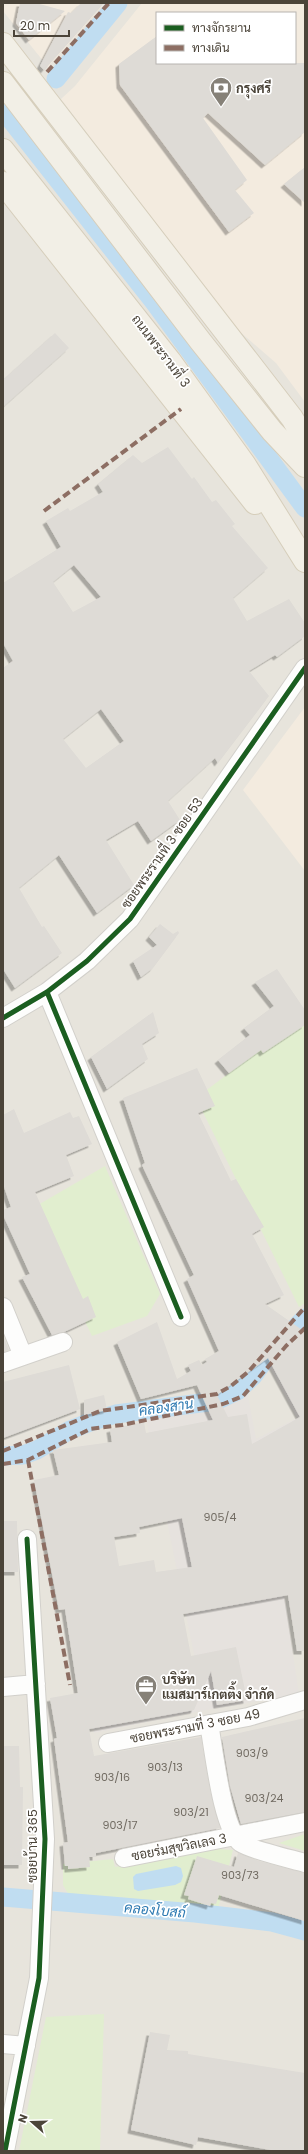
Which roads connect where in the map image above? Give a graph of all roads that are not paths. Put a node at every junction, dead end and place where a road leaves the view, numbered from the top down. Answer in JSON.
{"nodes":[{"id":1,"x":3,"y":44,"type":"edge"},
{"id":2,"x":3,"y":83,"type":"edge"},
{"id":3,"x":3,"y":150,"type":"edge"},
{"id":4,"x":3,"y":183,"type":"edge"},
{"id":5,"x":305,"y":440,"type":"edge"},
{"id":6,"x":305,"y":466,"type":"edge"},
{"id":7,"x":305,"y":562,"type":"edge"},
{"id":8,"x":305,"y":668,"type":"edge"},
{"id":9,"x":47,"y":992,"type":"junction"},
{"id":10,"x":3,"y":1018,"type":"edge"},
{"id":11,"x":3,"y":1307,"type":"edge"},
{"id":12,"x":181,"y":1317,"type":"dead end"},
{"id":13,"x":63,"y":1342,"type":"dead end"},
{"id":14,"x":23,"y":1356,"type":"junction"},
{"id":15,"x":3,"y":1363,"type":"edge"},
{"id":16,"x":28,"y":1539,"type":"dead end"},
{"id":17,"x":36,"y":1684,"type":"junction"},
{"id":18,"x":3,"y":1686,"type":"edge"},
{"id":19,"x":303,"y":1693,"type":"edge"},
{"id":20,"x":209,"y":1724,"type":"junction"},
{"id":21,"x":108,"y":1743,"type":"dead end"},
{"id":22,"x":305,"y":1822,"type":"edge"},
{"id":23,"x":234,"y":1837,"type":"junction"},
{"id":24,"x":124,"y":1858,"type":"dead end"},
{"id":25,"x":305,"y":1863,"type":"edge"},
{"id":26,"x":3,"y":2044,"type":"edge"},
{"id":27,"x":26,"y":2046,"type":"junction"},
{"id":28,"x":5,"y":2151,"type":"edge"}],
"edges":[{"from":1,"to":5,"type":"main road"},
{"from":2,"to":6,"type":"main road"},
{"from":3,"to":7,"type":"main road","name":"ถนนพระรามที่ 3"},
{"from":4,"to":7,"type":"main road","name":"ถนนพระรามที่ 3"},
{"from":8,"to":9,"type":"street","name":"ซอยพระรามที่ 3 ซอย 53"},
{"from":9,"to":10,"type":"street","name":"ซอยพระรามที่ 3 ซอย 53"},
{"from":9,"to":12,"type":"street"},
{"from":11,"to":14,"type":"street"},
{"from":13,"to":14,"type":"street"},
{"from":14,"to":15,"type":"street"},
{"from":16,"to":17,"type":"street","name":"ซอยบ้าน 365"},
{"from":17,"to":18,"type":"street"},
{"from":17,"to":27,"type":"street","name":"ซอยบ้าน 365"},
{"from":19,"to":20,"type":"street","name":"ซอยพระรามที่ 3 ซอย 49"},
{"from":20,"to":21,"type":"street","name":"ซอยพระรามที่ 3 ซอย 49"},
{"from":20,"to":23,"type":"street","name":"ซอยร่มสุขวิลเลจ 3"},
{"from":22,"to":23,"type":"street","name":"ซอยร่มสุขวิลเลจ 3"},
{"from":23,"to":24,"type":"street","name":"ซอยร่มสุขวิลเลจ 3"},
{"from":23,"to":25,"type":"street","name":"ซอยร่มสุขวิลเลจ 3"},
{"from":26,"to":27,"type":"street"},
{"from":27,"to":28,"type":"street","name":"ซอยบ้าน 365"}]}
